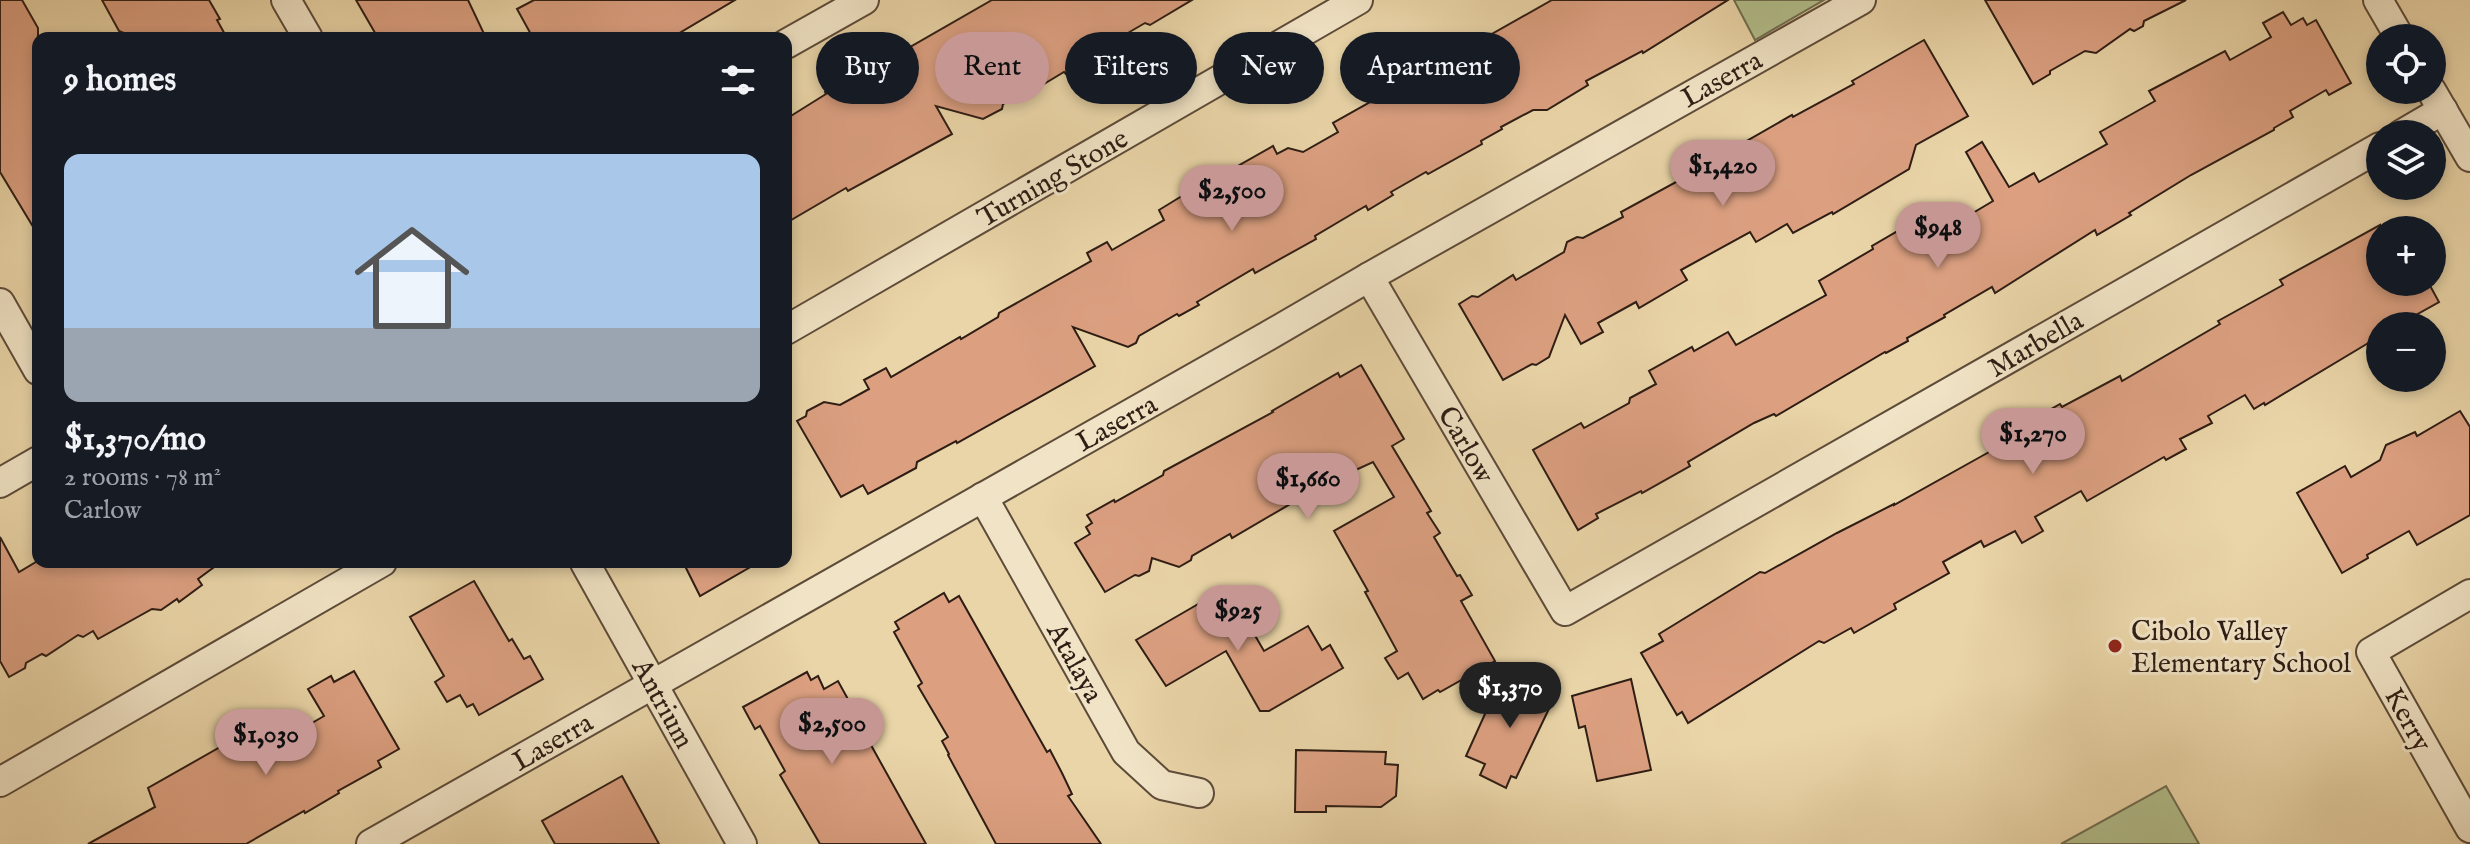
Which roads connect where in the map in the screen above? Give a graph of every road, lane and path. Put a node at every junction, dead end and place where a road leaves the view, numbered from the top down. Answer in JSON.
{"nodes":[{"id":1,"x":286,"y":0,"type":"edge"},
{"id":2,"x":864,"y":0,"type":"edge"},
{"id":3,"x":1358,"y":0,"type":"edge"},
{"id":4,"x":1861,"y":0,"type":"edge"},
{"id":5,"x":2378,"y":0,"type":"edge"},
{"id":6,"x":1820,"y":10,"type":"edge"},
{"id":7,"x":2392,"y":24,"type":"edge"},
{"id":8,"x":305,"y":32,"type":"edge"},
{"id":9,"x":792,"y":41,"type":"edge"},
{"id":10,"x":2433,"y":104,"type":"edge"},
{"id":11,"x":2439,"y":104,"type":"edge"},
{"id":12,"x":2416,"y":120,"type":"edge"},
{"id":13,"x":2366,"y":155,"type":"edge"},
{"id":14,"x":2470,"y":157,"type":"edge"},
{"id":15,"x":1369,"y":277,"type":"junction"},
{"id":16,"x":0,"y":303,"type":"edge"},
{"id":17,"x":792,"y":327,"type":"edge"},
{"id":18,"x":32,"y":359,"type":"edge"},
{"id":19,"x":32,"y":464,"type":"edge"},
{"id":20,"x":0,"y":483,"type":"edge"},
{"id":21,"x":983,"y":497,"type":"junction"},
{"id":22,"x":372,"y":568,"type":"edge"},
{"id":23,"x":588,"y":568,"type":"edge"},
{"id":24,"x":2470,"y":594,"type":"edge"},
{"id":25,"x":1565,"y":611,"type":"joint"},
{"id":26,"x":653,"y":684,"type":"junction"},
{"id":27,"x":0,"y":782,"type":"edge"},
{"id":28,"x":1199,"y":793,"type":"dead end"},
{"id":29,"x":2470,"y":828,"type":"edge"},
{"id":30,"x":371,"y":844,"type":"edge"},
{"id":31,"x":742,"y":844,"type":"edge"}],
"edges":[{"from":1,"to":8,"type":"street"},
{"from":2,"to":9,"type":"street"},
{"from":3,"to":17,"type":"street","name":"Turning Stone"},
{"from":4,"to":6,"type":"street","name":"Laserra"},
{"from":5,"to":7,"type":"street"},
{"from":6,"to":15,"type":"street","name":"Laserra"},
{"from":10,"to":12,"type":"street"},
{"from":11,"to":14,"type":"street"},
{"from":13,"to":25,"type":"street","name":"Marbella"},
{"from":15,"to":21,"type":"street","name":"Laserra"},
{"from":15,"to":25,"type":"street","name":"Carlow"},
{"from":16,"to":18,"type":"street"},
{"from":19,"to":20,"type":"street"},
{"from":21,"to":26,"type":"street","name":"Laserra"},
{"from":21,"to":28,"type":"street","name":"Atalaya"},
{"from":22,"to":27,"type":"street"},
{"from":23,"to":26,"type":"street","name":"Antrium"},
{"from":24,"to":29,"type":"street","name":"Kerry"},
{"from":26,"to":30,"type":"street","name":"Laserra"},
{"from":26,"to":31,"type":"street","name":"Antrium"}]}
